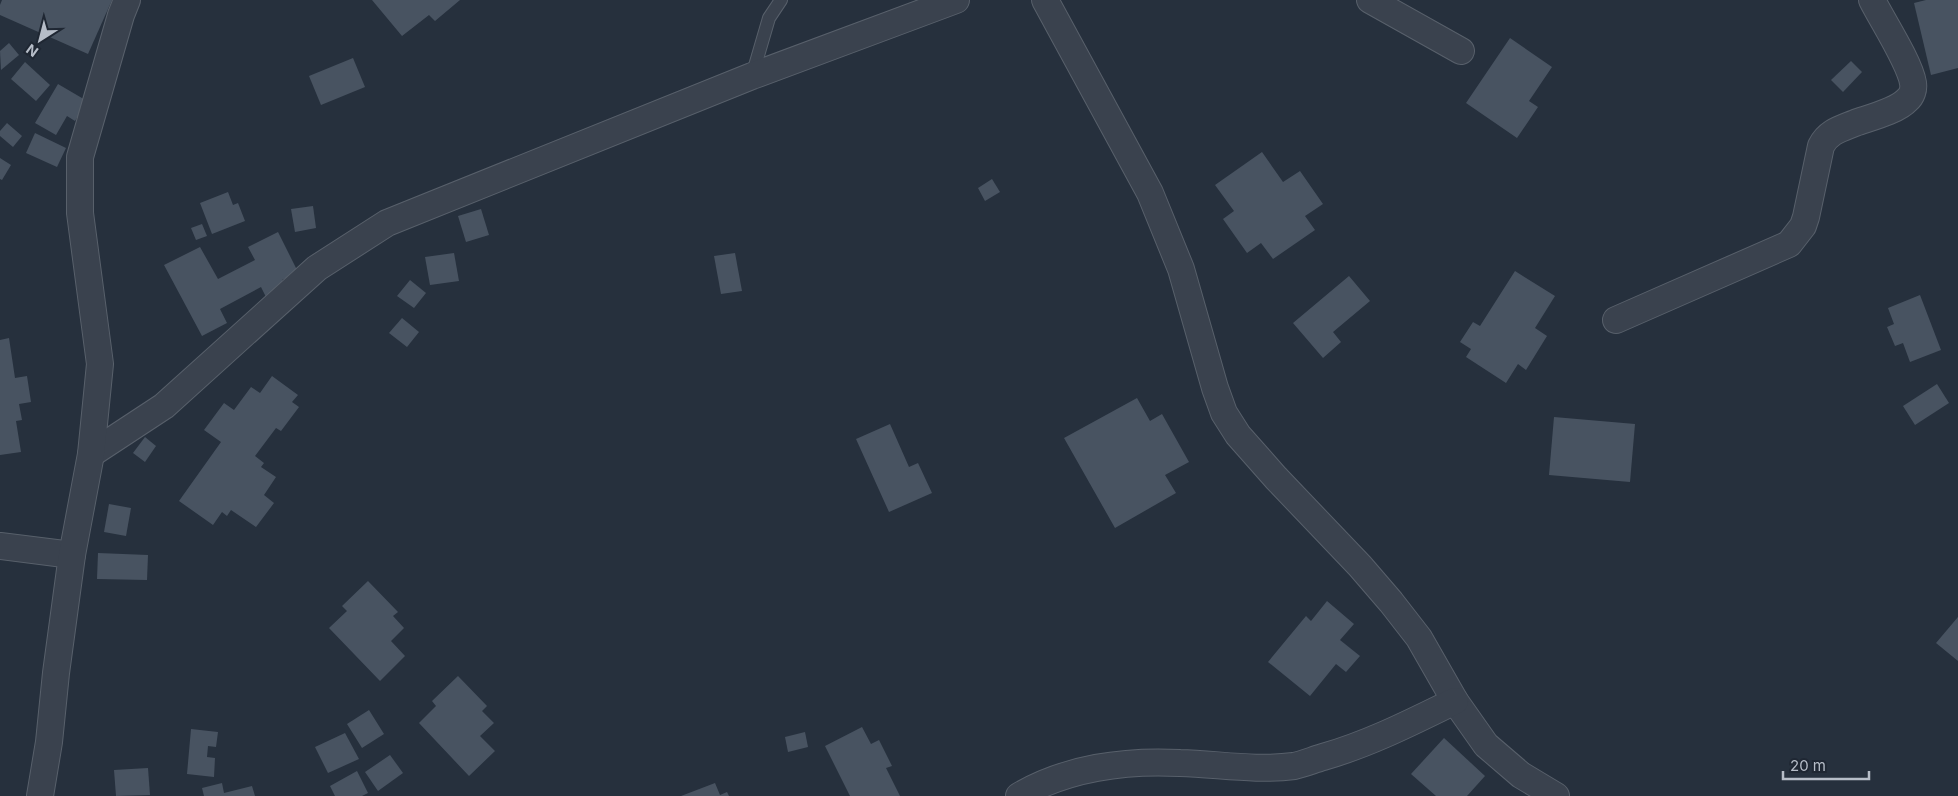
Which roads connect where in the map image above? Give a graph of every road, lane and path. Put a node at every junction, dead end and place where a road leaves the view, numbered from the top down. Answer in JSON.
{"nodes":[{"id":1,"x":127,"y":0,"type":"edge"},
{"id":2,"x":781,"y":0,"type":"edge"},
{"id":3,"x":956,"y":0,"type":"edge"},
{"id":4,"x":1045,"y":0,"type":"edge"},
{"id":5,"x":1370,"y":0,"type":"edge"},
{"id":6,"x":1872,"y":0,"type":"edge"},
{"id":7,"x":1461,"y":51,"type":"dead end"},
{"id":8,"x":752,"y":76,"type":"junction"},
{"id":9,"x":1616,"y":320,"type":"dead end"},
{"id":10,"x":92,"y":454,"type":"junction"},
{"id":11,"x":0,"y":546,"type":"edge"},
{"id":12,"x":72,"y":555,"type":"junction"},
{"id":13,"x":1455,"y":701,"type":"junction"},
{"id":14,"x":40,"y":796,"type":"edge"},
{"id":15,"x":1019,"y":796,"type":"edge"},
{"id":16,"x":1556,"y":796,"type":"edge"}],
"edges":[{"from":1,"to":10,"type":"street"},
{"from":2,"to":8,"type":"lane"},
{"from":3,"to":8,"type":"street"},
{"from":4,"to":13,"type":"street"},
{"from":5,"to":7,"type":"street"},
{"from":6,"to":9,"type":"street"},
{"from":8,"to":10,"type":"street"},
{"from":10,"to":12,"type":"street"},
{"from":11,"to":12,"type":"street"},
{"from":12,"to":14,"type":"street"},
{"from":13,"to":15,"type":"street"},
{"from":13,"to":16,"type":"street"}]}
